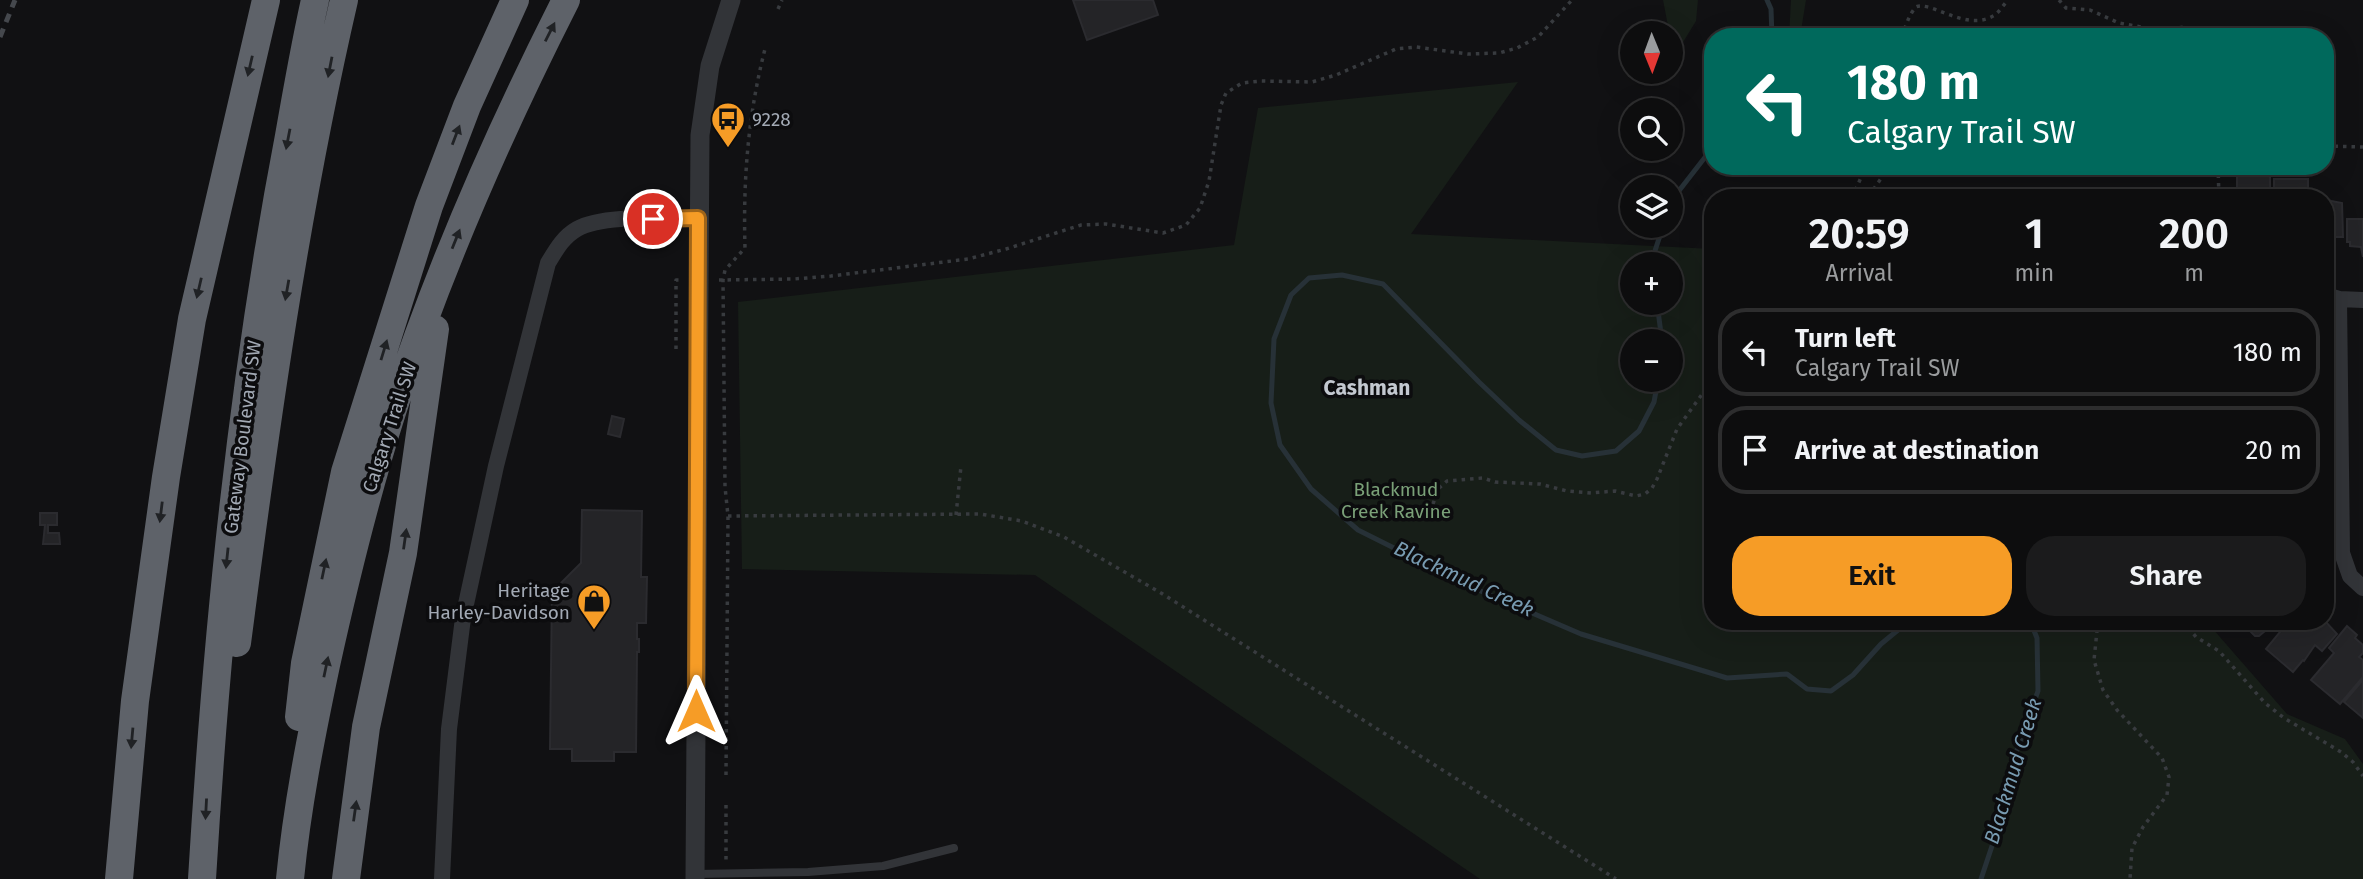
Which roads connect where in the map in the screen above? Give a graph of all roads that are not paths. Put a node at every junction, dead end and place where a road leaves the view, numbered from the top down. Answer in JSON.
{"nodes":[{"id":1,"x":266,"y":0,"type":"edge"},
{"id":2,"x":315,"y":0,"type":"edge"},
{"id":3,"x":344,"y":0,"type":"edge"},
{"id":4,"x":515,"y":0,"type":"edge"},
{"id":5,"x":566,"y":0,"type":"edge"},
{"id":6,"x":731,"y":0,"type":"edge"},
{"id":7,"x":698,"y":218,"type":"junction"},
{"id":8,"x":443,"y":271,"type":"junction"},
{"id":9,"x":2334,"y":297,"type":"edge"},
{"id":10,"x":2363,"y":300,"type":"edge"},
{"id":11,"x":2334,"y":325,"type":"edge"},
{"id":12,"x":2363,"y":588,"type":"edge"},
{"id":13,"x":209,"y":761,"type":"junction"},
{"id":14,"x":954,"y":848,"type":"dead end"},
{"id":15,"x":695,"y":877,"type":"edge"},
{"id":16,"x":119,"y":879,"type":"edge"},
{"id":17,"x":202,"y":879,"type":"edge"},
{"id":18,"x":281,"y":879,"type":"edge"},
{"id":19,"x":290,"y":879,"type":"edge"},
{"id":20,"x":346,"y":879,"type":"edge"},
{"id":21,"x":442,"y":879,"type":"edge"}],
"edges":[{"from":1,"to":16,"type":"highway","one_way":true},
{"from":2,"to":13,"type":"highway","name":"Gateway Boulevard SW","one_way":true},
{"from":3,"to":13,"type":"highway","one_way":true},
{"from":18,"to":4,"type":"highway","one_way":true},
{"from":8,"to":5,"type":"highway","name":"Calgary Trail SW","one_way":true},
{"from":6,"to":7,"type":"street"},
{"from":7,"to":15,"type":"street"},
{"from":7,"to":21,"type":"street"},
{"from":19,"to":8,"type":"highway","name":"Calgary Trail SW","one_way":true},
{"from":20,"to":8,"type":"highway","one_way":true},
{"from":9,"to":10,"type":"street"},
{"from":11,"to":12,"type":"street"},
{"from":13,"to":17,"type":"highway","name":"Gateway Boulevard SW","one_way":true},
{"from":14,"to":15,"type":"lane"}]}
